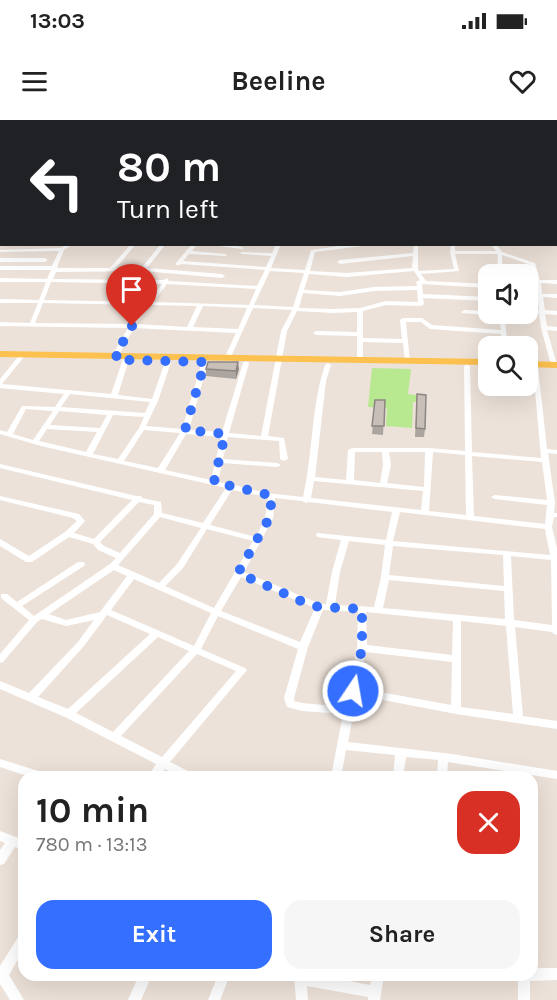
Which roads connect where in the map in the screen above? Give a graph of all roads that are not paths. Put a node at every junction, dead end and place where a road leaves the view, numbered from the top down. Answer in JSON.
{"nodes":[{"id":1,"x":67,"y":246,"type":"edge"},
{"id":2,"x":132,"y":246,"type":"edge"},
{"id":3,"x":162,"y":246,"type":"edge"},
{"id":4,"x":193,"y":246,"type":"edge"},
{"id":5,"x":217,"y":246,"type":"edge"},
{"id":6,"x":278,"y":246,"type":"edge"},
{"id":7,"x":342,"y":246,"type":"edge"},
{"id":8,"x":416,"y":246,"type":"edge"},
{"id":9,"x":453,"y":246,"type":"edge"},
{"id":10,"x":495,"y":246,"type":"edge"},
{"id":11,"x":314,"y":248,"type":"edge"},
{"id":12,"x":62,"y":249,"type":"junction"},
{"id":13,"x":0,"y":251,"type":"edge"},
{"id":14,"x":188,"y":252,"type":"junction"},
{"id":15,"x":452,"y":252,"type":"junction"},
{"id":16,"x":500,"y":253,"type":"junction"},
{"id":17,"x":416,"y":254,"type":"junction"},
{"id":18,"x":225,"y":255,"type":"dead end"},
{"id":19,"x":274,"y":255,"type":"junction"},
{"id":20,"x":0,"y":260,"type":"edge"},
{"id":21,"x":45,"y":260,"type":"dead end"},
{"id":22,"x":180,"y":262,"type":"junction"},
{"id":23,"x":340,"y":262,"type":"dead end"},
{"id":24,"x":500,"y":264,"type":"edge"},
{"id":25,"x":533,"y":264,"type":"edge"},
{"id":26,"x":0,"y":268,"type":"edge"},
{"id":27,"x":112,"y":268,"type":"junction"},
{"id":28,"x":55,"y":269,"type":"junction"},
{"id":29,"x":144,"y":269,"type":"junction"},
{"id":30,"x":268,"y":270,"type":"junction"},
{"id":31,"x":416,"y":271,"type":"junction"},
{"id":32,"x":172,"y":272,"type":"junction"},
{"id":33,"x":308,"y":272,"type":"junction"},
{"id":34,"x":222,"y":276,"type":"dead end"},
{"id":35,"x":0,"y":280,"type":"edge"},
{"id":36,"x":51,"y":280,"type":"junction"},
{"id":37,"x":538,"y":281,"type":"joint"},
{"id":38,"x":166,"y":282,"type":"junction"},
{"id":39,"x":424,"y":282,"type":"junction"},
{"id":40,"x":557,"y":282,"type":"edge"},
{"id":41,"x":478,"y":285,"type":"edge"},
{"id":42,"x":260,"y":288,"type":"junction"},
{"id":43,"x":418,"y":288,"type":"junction"},
{"id":44,"x":301,"y":291,"type":"junction"},
{"id":45,"x":540,"y":295,"type":"junction"},
{"id":46,"x":420,"y":296,"type":"junction"},
{"id":47,"x":557,"y":296,"type":"edge"},
{"id":48,"x":478,"y":299,"type":"edge"},
{"id":49,"x":0,"y":301,"type":"edge"},
{"id":50,"x":42,"y":302,"type":"junction"},
{"id":51,"x":148,"y":303,"type":"junction"},
{"id":52,"x":201,"y":304,"type":"junction"},
{"id":53,"x":251,"y":306,"type":"junction"},
{"id":54,"x":295,"y":310,"type":"junction"},
{"id":55,"x":360,"y":310,"type":"junction"},
{"id":56,"x":464,"y":312,"type":"dead end"},
{"id":57,"x":538,"y":312,"type":"edge"},
{"id":58,"x":542,"y":312,"type":"junction"},
{"id":59,"x":478,"y":313,"type":"edge"},
{"id":60,"x":557,"y":313,"type":"edge"},
{"id":61,"x":0,"y":324,"type":"edge"},
{"id":62,"x":32,"y":324,"type":"junction"},
{"id":63,"x":503,"y":324,"type":"edge"},
{"id":64,"x":132,"y":326,"type":"junction"},
{"id":65,"x":544,"y":328,"type":"junction"},
{"id":66,"x":189,"y":329,"type":"junction"},
{"id":67,"x":557,"y":329,"type":"edge"},
{"id":68,"x":240,"y":331,"type":"junction"},
{"id":69,"x":503,"y":332,"type":"junction"},
{"id":70,"x":316,"y":333,"type":"dead end"},
{"id":71,"x":504,"y":336,"type":"edge"},
{"id":72,"x":359,"y":337,"type":"junction"},
{"id":73,"x":406,"y":341,"type":"junction"},
{"id":74,"x":0,"y":356,"type":"edge"},
{"id":75,"x":115,"y":356,"type":"junction"},
{"id":76,"x":20,"y":358,"type":"junction"},
{"id":77,"x":126,"y":358,"type":"junction"},
{"id":78,"x":227,"y":359,"type":"junction"},
{"id":79,"x":360,"y":361,"type":"junction"},
{"id":80,"x":408,"y":361,"type":"junction"},
{"id":81,"x":168,"y":362,"type":"junction"},
{"id":82,"x":205,"y":362,"type":"junction"},
{"id":83,"x":277,"y":362,"type":"junction"},
{"id":84,"x":246,"y":363,"type":"junction"},
{"id":85,"x":478,"y":364,"type":"edge"},
{"id":86,"x":328,"y":365,"type":"junction"},
{"id":87,"x":467,"y":366,"type":"junction"},
{"id":88,"x":478,"y":366,"type":"edge"},
{"id":89,"x":556,"y":366,"type":"edge"},
{"id":90,"x":538,"y":367,"type":"edge"},
{"id":91,"x":0,"y":384,"type":"edge"},
{"id":92,"x":39,"y":391,"type":"junction"},
{"id":93,"x":68,"y":392,"type":"junction"},
{"id":94,"x":114,"y":396,"type":"junction"},
{"id":95,"x":536,"y":396,"type":"edge"},
{"id":96,"x":154,"y":401,"type":"junction"},
{"id":97,"x":24,"y":407,"type":"junction"},
{"id":98,"x":57,"y":408,"type":"junction"},
{"id":99,"x":111,"y":413,"type":"junction"},
{"id":100,"x":148,"y":415,"type":"junction"},
{"id":101,"x":45,"y":427,"type":"junction"},
{"id":102,"x":142,"y":428,"type":"junction"},
{"id":103,"x":102,"y":430,"type":"junction"},
{"id":104,"x":185,"y":430,"type":"junction"},
{"id":105,"x":0,"y":432,"type":"edge"},
{"id":106,"x":9,"y":434,"type":"junction"},
{"id":107,"x":225,"y":434,"type":"junction"},
{"id":108,"x":264,"y":438,"type":"junction"},
{"id":109,"x":35,"y":442,"type":"junction"},
{"id":110,"x":385,"y":449,"type":"junction"},
{"id":111,"x":429,"y":450,"type":"junction"},
{"id":112,"x":545,"y":451,"type":"junction"},
{"id":113,"x":557,"y":452,"type":"edge"},
{"id":114,"x":470,"y":453,"type":"junction"},
{"id":115,"x":89,"y":454,"type":"junction"},
{"id":116,"x":228,"y":458,"type":"dead end"},
{"id":117,"x":284,"y":459,"type":"dead end"},
{"id":118,"x":545,"y":460,"type":"junction"},
{"id":119,"x":120,"y":461,"type":"junction"},
{"id":120,"x":219,"y":461,"type":"junction"},
{"id":121,"x":278,"y":465,"type":"dead end"},
{"id":122,"x":4,"y":467,"type":"edge"},
{"id":123,"x":161,"y":470,"type":"junction"},
{"id":124,"x":0,"y":474,"type":"edge"},
{"id":125,"x":311,"y":478,"type":"junction"},
{"id":126,"x":214,"y":482,"type":"junction"},
{"id":127,"x":350,"y":482,"type":"junction"},
{"id":128,"x":547,"y":482,"type":"junction"},
{"id":129,"x":557,"y":483,"type":"edge"},
{"id":130,"x":231,"y":486,"type":"junction"},
{"id":131,"x":383,"y":486,"type":"junction"},
{"id":132,"x":426,"y":489,"type":"junction"},
{"id":133,"x":273,"y":496,"type":"junction"},
{"id":134,"x":495,"y":496,"type":"dead end"},
{"id":135,"x":0,"y":498,"type":"edge"},
{"id":136,"x":138,"y":498,"type":"junction"},
{"id":137,"x":306,"y":501,"type":"junction"},
{"id":138,"x":551,"y":503,"type":"junction"},
{"id":139,"x":396,"y":511,"type":"junction"},
{"id":140,"x":158,"y":514,"type":"junction"},
{"id":141,"x":424,"y":514,"type":"junction"},
{"id":142,"x":554,"y":515,"type":"edge"},
{"id":143,"x":470,"y":519,"type":"junction"},
{"id":144,"x":207,"y":525,"type":"junction"},
{"id":145,"x":548,"y":527,"type":"junction"},
{"id":146,"x":68,"y":534,"type":"junction"},
{"id":147,"x":321,"y":535,"type":"dead end"},
{"id":148,"x":345,"y":539,"type":"junction"},
{"id":149,"x":258,"y":540,"type":"junction"},
{"id":150,"x":0,"y":542,"type":"edge"},
{"id":151,"x":96,"y":542,"type":"junction"},
{"id":152,"x":390,"y":543,"type":"junction"},
{"id":153,"x":507,"y":553,"type":"junction"},
{"id":154,"x":122,"y":557,"type":"junction"},
{"id":155,"x":556,"y":557,"type":"edge"},
{"id":156,"x":81,"y":564,"type":"dead end"},
{"id":157,"x":113,"y":566,"type":"junction"},
{"id":158,"x":238,"y":573,"type":"junction"},
{"id":159,"x":132,"y":575,"type":"junction"},
{"id":160,"x":385,"y":577,"type":"junction"},
{"id":161,"x":160,"y":588,"type":"junction"},
{"id":162,"x":508,"y":589,"type":"junction"},
{"id":163,"x":4,"y":596,"type":"dead end"},
{"id":164,"x":16,"y":606,"type":"junction"},
{"id":165,"x":319,"y":606,"type":"junction"},
{"id":166,"x":362,"y":609,"type":"junction"},
{"id":167,"x":378,"y":611,"type":"junction"},
{"id":168,"x":216,"y":612,"type":"junction"},
{"id":169,"x":104,"y":613,"type":"junction"},
{"id":170,"x":38,"y":617,"type":"junction"},
{"id":171,"x":457,"y":619,"type":"junction"},
{"id":172,"x":510,"y":623,"type":"junction"},
{"id":173,"x":557,"y":630,"type":"edge"},
{"id":174,"x":156,"y":633,"type":"junction"},
{"id":175,"x":303,"y":647,"type":"junction"},
{"id":176,"x":362,"y":648,"type":"junction"},
{"id":177,"x":196,"y":650,"type":"junction"},
{"id":178,"x":457,"y":658,"type":"junction"},
{"id":179,"x":0,"y":660,"type":"edge"},
{"id":180,"x":0,"y":685,"type":"edge"},
{"id":181,"x":353,"y":691,"type":"junction"},
{"id":182,"x":31,"y":698,"type":"junction"},
{"id":183,"x":349,"y":711,"type":"junction"},
{"id":184,"x":456,"y":711,"type":"junction"},
{"id":185,"x":69,"y":714,"type":"junction"},
{"id":186,"x":518,"y":719,"type":"junction"},
{"id":187,"x":557,"y":724,"type":"edge"},
{"id":188,"x":114,"y":737,"type":"junction"},
{"id":189,"x":342,"y":745,"type":"junction"},
{"id":190,"x":401,"y":752,"type":"junction"},
{"id":191,"x":443,"y":757,"type":"junction"},
{"id":192,"x":164,"y":762,"type":"junction"},
{"id":193,"x":0,"y":763,"type":"edge"},
{"id":194,"x":25,"y":771,"type":"edge"},
{"id":195,"x":157,"y":771,"type":"edge"},
{"id":196,"x":180,"y":771,"type":"edge"},
{"id":197,"x":337,"y":771,"type":"edge"},
{"id":198,"x":399,"y":771,"type":"edge"},
{"id":199,"x":442,"y":771,"type":"edge"},
{"id":200,"x":500,"y":771,"type":"edge"},
{"id":201,"x":538,"y":774,"type":"edge"},
{"id":202,"x":557,"y":775,"type":"edge"},
{"id":203,"x":0,"y":836,"type":"edge"},
{"id":204,"x":12,"y":841,"type":"junction"},
{"id":205,"x":18,"y":843,"type":"edge"},
{"id":206,"x":0,"y":860,"type":"edge"},
{"id":207,"x":18,"y":947,"type":"edge"},
{"id":208,"x":1,"y":974,"type":"edge"},
{"id":209,"x":557,"y":974,"type":"edge"},
{"id":210,"x":538,"y":975,"type":"edge"},
{"id":211,"x":143,"y":981,"type":"edge"},
{"id":212,"x":222,"y":981,"type":"edge"},
{"id":213,"x":300,"y":981,"type":"edge"},
{"id":214,"x":319,"y":981,"type":"edge"},
{"id":215,"x":377,"y":981,"type":"edge"},
{"id":216,"x":523,"y":981,"type":"edge"},
{"id":217,"x":375,"y":996,"type":"edge"},
{"id":218,"x":18,"y":1000,"type":"edge"},
{"id":219,"x":134,"y":1000,"type":"edge"},
{"id":220,"x":214,"y":1000,"type":"edge"},
{"id":221,"x":302,"y":1000,"type":"edge"},
{"id":222,"x":524,"y":1000,"type":"edge"}],
"edges":[{"from":1,"to":12,"type":"street"},
{"from":2,"to":27,"type":"street"},
{"from":3,"to":29,"type":"street"},
{"from":4,"to":14,"type":"street"},
{"from":5,"to":19,"type":"street"},
{"from":6,"to":19,"type":"street"},
{"from":7,"to":11,"type":"street"},
{"from":8,"to":17,"type":"street"},
{"from":9,"to":15,"type":"street"},
{"from":10,"to":16,"type":"street"},
{"from":11,"to":33,"type":"street"},
{"from":12,"to":13,"type":"street"},
{"from":12,"to":28,"type":"street"},
{"from":14,"to":18,"type":"street"},
{"from":14,"to":22,"type":"street"},
{"from":15,"to":16,"type":"street"},
{"from":15,"to":31,"type":"street"},
{"from":16,"to":24,"type":"street"},
{"from":16,"to":25,"type":"street"},
{"from":17,"to":23,"type":"street"},
{"from":17,"to":31,"type":"street"},
{"from":19,"to":30,"type":"street"},
{"from":20,"to":21,"type":"street"},
{"from":22,"to":30,"type":"street"},
{"from":22,"to":32,"type":"street"},
{"from":26,"to":28,"type":"street"},
{"from":27,"to":28,"type":"street"},
{"from":27,"to":29,"type":"street"},
{"from":28,"to":36,"type":"street"},
{"from":29,"to":32,"type":"street"},
{"from":30,"to":33,"type":"street"},
{"from":30,"to":42,"type":"street"},
{"from":31,"to":33,"type":"street"},
{"from":31,"to":39,"type":"street"},
{"from":32,"to":34,"type":"street"},
{"from":32,"to":38,"type":"street"},
{"from":33,"to":44,"type":"street"},
{"from":35,"to":36,"type":"street"},
{"from":36,"to":38,"type":"street"},
{"from":36,"to":50,"type":"street"},
{"from":37,"to":40,"type":"street"},
{"from":37,"to":45,"type":"street"},
{"from":38,"to":42,"type":"street"},
{"from":38,"to":51,"type":"street"},
{"from":39,"to":41,"type":"street"},
{"from":39,"to":43,"type":"street"},
{"from":42,"to":53,"type":"street"},
{"from":43,"to":44,"type":"street"},
{"from":43,"to":46,"type":"street"},
{"from":44,"to":54,"type":"street"},
{"from":45,"to":47,"type":"street"},
{"from":45,"to":58,"type":"street"},
{"from":46,"to":48,"type":"street"},
{"from":46,"to":55,"type":"street"},
{"from":49,"to":50,"type":"street"},
{"from":50,"to":51,"type":"street"},
{"from":50,"to":62,"type":"street"},
{"from":51,"to":52,"type":"street"},
{"from":51,"to":64,"type":"street"},
{"from":52,"to":53,"type":"street"},
{"from":52,"to":66,"type":"street"},
{"from":53,"to":54,"type":"street"},
{"from":53,"to":68,"type":"street"},
{"from":54,"to":55,"type":"street"},
{"from":54,"to":83,"type":"street"},
{"from":55,"to":72,"type":"street"},
{"from":56,"to":59,"type":"street"},
{"from":57,"to":58,"type":"street"},
{"from":58,"to":60,"type":"street"},
{"from":58,"to":65,"type":"street"},
{"from":61,"to":62,"type":"street"},
{"from":62,"to":64,"type":"street"},
{"from":63,"to":69,"type":"street"},
{"from":64,"to":66,"type":"street"},
{"from":64,"to":75,"type":"street"},
{"from":65,"to":67,"type":"street"},
{"from":65,"to":89,"type":"street"},
{"from":66,"to":68,"type":"street"},
{"from":68,"to":78,"type":"street"},
{"from":69,"to":71,"type":"street"},
{"from":69,"to":73,"type":"street"},
{"from":70,"to":72,"type":"street"},
{"from":72,"to":73,"type":"street"},
{"from":72,"to":79,"type":"street"},
{"from":73,"to":80,"type":"street"},
{"from":74,"to":75,"type":"main road"},
{"from":74,"to":76,"type":"main road"},
{"from":75,"to":77,"type":"main road"},
{"from":76,"to":77,"type":"main road"},
{"from":76,"to":91,"type":"street"},
{"from":77,"to":78,"type":"main road"},
{"from":77,"to":81,"type":"main road"},
{"from":77,"to":94,"type":"street"},
{"from":78,"to":83,"type":"main road"},
{"from":79,"to":80,"type":"main road"},
{"from":79,"to":83,"type":"main road"},
{"from":80,"to":85,"type":"main road"},
{"from":81,"to":82,"type":"main road"},
{"from":81,"to":96,"type":"street"},
{"from":82,"to":84,"type":"main road"},
{"from":82,"to":104,"type":"street"},
{"from":83,"to":84,"type":"main road"},
{"from":83,"to":86,"type":"main road"},
{"from":83,"to":108,"type":"street"},
{"from":84,"to":107,"type":"street"},
{"from":86,"to":87,"type":"main road"},
{"from":86,"to":125,"type":"street"},
{"from":87,"to":88,"type":"main road"},
{"from":87,"to":114,"type":"street"},
{"from":89,"to":90,"type":"main road"},
{"from":91,"to":92,"type":"street"},
{"from":92,"to":93,"type":"street"},
{"from":92,"to":97,"type":"street"},
{"from":93,"to":94,"type":"street"},
{"from":93,"to":98,"type":"street"},
{"from":94,"to":96,"type":"street"},
{"from":95,"to":112,"type":"street"},
{"from":96,"to":100,"type":"street"},
{"from":97,"to":98,"type":"street"},
{"from":97,"to":106,"type":"street"},
{"from":98,"to":99,"type":"street"},
{"from":98,"to":101,"type":"street"},
{"from":99,"to":100,"type":"street"},
{"from":99,"to":103,"type":"street"},
{"from":100,"to":102,"type":"street"},
{"from":101,"to":103,"type":"street"},
{"from":101,"to":109,"type":"street"},
{"from":102,"to":104,"type":"street"},
{"from":102,"to":119,"type":"street"},
{"from":103,"to":115,"type":"street"},
{"from":104,"to":107,"type":"street"},
{"from":104,"to":123,"type":"street"},
{"from":105,"to":106,"type":"street"},
{"from":106,"to":109,"type":"street"},
{"from":107,"to":108,"type":"street"},
{"from":107,"to":120,"type":"street"},
{"from":108,"to":117,"type":"street"},
{"from":109,"to":115,"type":"street"},
{"from":110,"to":111,"type":"street"},
{"from":110,"to":127,"type":"street"},
{"from":110,"to":131,"type":"street"},
{"from":111,"to":114,"type":"street"},
{"from":111,"to":132,"type":"street"},
{"from":112,"to":113,"type":"street"},
{"from":112,"to":118,"type":"street"},
{"from":114,"to":118,"type":"street"},
{"from":114,"to":143,"type":"street"},
{"from":115,"to":119,"type":"street"},
{"from":116,"to":120,"type":"street"},
{"from":118,"to":128,"type":"street"},
{"from":119,"to":123,"type":"street"},
{"from":120,"to":121,"type":"street"},
{"from":120,"to":126,"type":"street"},
{"from":122,"to":124,"type":"street"},
{"from":122,"to":136,"type":"street"},
{"from":123,"to":126,"type":"street"},
{"from":125,"to":127,"type":"street"},
{"from":125,"to":137,"type":"street"},
{"from":126,"to":130,"type":"street"},
{"from":127,"to":131,"type":"street"},
{"from":128,"to":129,"type":"street"},
{"from":128,"to":138,"type":"street"},
{"from":130,"to":133,"type":"street"},
{"from":130,"to":144,"type":"street"},
{"from":131,"to":132,"type":"street"},
{"from":132,"to":141,"type":"street"},
{"from":133,"to":137,"type":"street"},
{"from":133,"to":149,"type":"street"},
{"from":134,"to":138,"type":"street"},
{"from":135,"to":146,"type":"street"},
{"from":136,"to":140,"type":"street"},
{"from":136,"to":151,"type":"street"},
{"from":137,"to":139,"type":"street"},
{"from":138,"to":142,"type":"street"},
{"from":139,"to":141,"type":"street"},
{"from":139,"to":152,"type":"street"},
{"from":140,"to":144,"type":"street"},
{"from":140,"to":154,"type":"street"},
{"from":141,"to":143,"type":"street"},
{"from":142,"to":145,"type":"street"},
{"from":143,"to":145,"type":"street"},
{"from":144,"to":149,"type":"street"},
{"from":144,"to":161,"type":"street"},
{"from":145,"to":155,"type":"street"},
{"from":146,"to":150,"type":"street"},
{"from":146,"to":151,"type":"street"},
{"from":147,"to":148,"type":"street"},
{"from":148,"to":152,"type":"street"},
{"from":148,"to":165,"type":"street"},
{"from":149,"to":158,"type":"street"},
{"from":151,"to":154,"type":"street"},
{"from":152,"to":153,"type":"street"},
{"from":152,"to":160,"type":"street"},
{"from":153,"to":155,"type":"street"},
{"from":153,"to":162,"type":"street"},
{"from":154,"to":157,"type":"street"},
{"from":155,"to":173,"type":"street"},
{"from":156,"to":164,"type":"street"},
{"from":157,"to":159,"type":"street"},
{"from":157,"to":170,"type":"street"},
{"from":158,"to":165,"type":"street"},
{"from":158,"to":168,"type":"street"},
{"from":159,"to":161,"type":"street"},
{"from":159,"to":169,"type":"street"},
{"from":160,"to":162,"type":"street"},
{"from":160,"to":167,"type":"street"},
{"from":161,"to":168,"type":"street"},
{"from":162,"to":172,"type":"street"},
{"from":163,"to":164,"type":"street"},
{"from":164,"to":170,"type":"street"},
{"from":165,"to":166,"type":"street"},
{"from":165,"to":175,"type":"street"},
{"from":166,"to":167,"type":"street"},
{"from":166,"to":176,"type":"street"},
{"from":167,"to":171,"type":"street"},
{"from":168,"to":175,"type":"street"},
{"from":168,"to":177,"type":"street"},
{"from":169,"to":170,"type":"street"},
{"from":169,"to":174,"type":"street"},
{"from":169,"to":182,"type":"street"},
{"from":170,"to":179,"type":"street"},
{"from":171,"to":172,"type":"street"},
{"from":171,"to":178,"type":"street"},
{"from":172,"to":173,"type":"street"},
{"from":172,"to":186,"type":"street"},
{"from":174,"to":177,"type":"street"},
{"from":174,"to":185,"type":"street"},
{"from":175,"to":183,"type":"street"},
{"from":176,"to":178,"type":"street"},
{"from":176,"to":181,"type":"street"},
{"from":177,"to":188,"type":"street"},
{"from":177,"to":192,"type":"street"},
{"from":178,"to":184,"type":"street"},
{"from":180,"to":182,"type":"street"},
{"from":181,"to":183,"type":"street"},
{"from":181,"to":184,"type":"street"},
{"from":182,"to":185,"type":"street"},
{"from":183,"to":189,"type":"street"},
{"from":184,"to":186,"type":"street"},
{"from":185,"to":188,"type":"street"},
{"from":186,"to":187,"type":"street"},
{"from":188,"to":192,"type":"street"},
{"from":189,"to":190,"type":"street"},
{"from":189,"to":197,"type":"street"},
{"from":190,"to":191,"type":"street"},
{"from":190,"to":198,"type":"street"},
{"from":191,"to":199,"type":"street"},
{"from":191,"to":200,"type":"street"},
{"from":192,"to":195,"type":"street"},
{"from":192,"to":196,"type":"street"},
{"from":193,"to":194,"type":"street"},
{"from":201,"to":202,"type":"street"},
{"from":203,"to":204,"type":"street"},
{"from":204,"to":205,"type":"street"},
{"from":204,"to":206,"type":"street"},
{"from":207,"to":208,"type":"street"},
{"from":208,"to":218,"type":"street"},
{"from":209,"to":210,"type":"street"},
{"from":211,"to":219,"type":"street"},
{"from":212,"to":220,"type":"street"},
{"from":213,"to":221,"type":"street"},
{"from":214,"to":217,"type":"street"},
{"from":215,"to":217,"type":"street"},
{"from":216,"to":222,"type":"street"}]}
